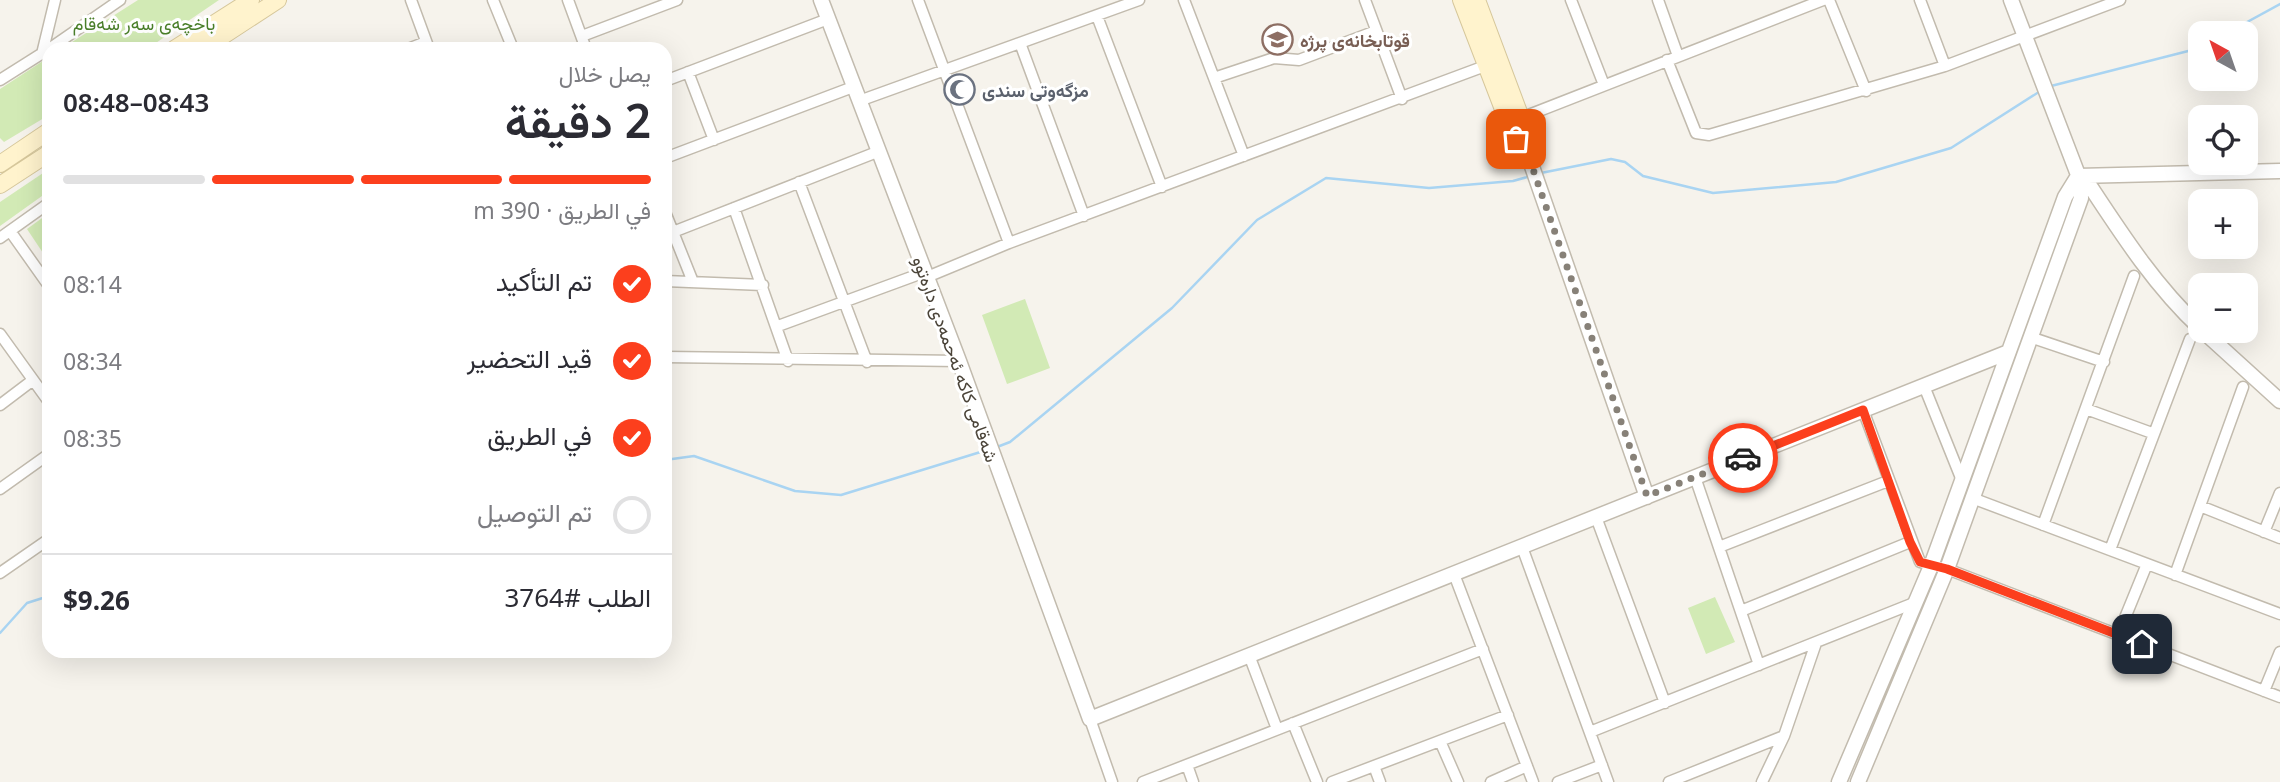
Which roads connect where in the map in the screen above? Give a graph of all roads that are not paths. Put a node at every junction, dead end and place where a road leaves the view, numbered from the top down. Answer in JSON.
{"nodes":[{"id":1,"x":55,"y":0,"type":"edge"},
{"id":2,"x":120,"y":0,"type":"edge"},
{"id":3,"x":251,"y":0,"type":"edge"},
{"id":4,"x":278,"y":0,"type":"edge"},
{"id":5,"x":411,"y":0,"type":"edge"},
{"id":6,"x":493,"y":0,"type":"edge"},
{"id":7,"x":568,"y":0,"type":"edge"},
{"id":8,"x":677,"y":0,"type":"edge"},
{"id":9,"x":821,"y":0,"type":"edge"},
{"id":10,"x":918,"y":0,"type":"edge"},
{"id":11,"x":1139,"y":0,"type":"edge"},
{"id":12,"x":1184,"y":0,"type":"edge"},
{"id":13,"x":1365,"y":0,"type":"edge"},
{"id":14,"x":1461,"y":0,"type":"edge"},
{"id":15,"x":1477,"y":0,"type":"edge"},
{"id":16,"x":1571,"y":0,"type":"edge"},
{"id":17,"x":1658,"y":0,"type":"edge"},
{"id":18,"x":1824,"y":0,"type":"edge"},
{"id":19,"x":1829,"y":0,"type":"edge"},
{"id":20,"x":1920,"y":0,"type":"edge"},
{"id":21,"x":2011,"y":0,"type":"edge"},
{"id":22,"x":2120,"y":0,"type":"edge"},
{"id":23,"x":2102,"y":3,"type":"edge"},
{"id":24,"x":1097,"y":16,"type":"junction"},
{"id":25,"x":828,"y":19,"type":"junction"},
{"id":26,"x":1376,"y":31,"type":"junction"},
{"id":27,"x":2024,"y":35,"type":"junction"},
{"id":28,"x":582,"y":36,"type":"junction"},
{"id":29,"x":48,"y":42,"type":"edge"},
{"id":30,"x":60,"y":42,"type":"edge"},
{"id":31,"x":185,"y":42,"type":"edge"},
{"id":32,"x":216,"y":42,"type":"edge"},
{"id":33,"x":427,"y":42,"type":"edge"},
{"id":34,"x":510,"y":42,"type":"edge"},
{"id":35,"x":584,"y":42,"type":"edge"},
{"id":36,"x":1020,"y":43,"type":"junction"},
{"id":37,"x":42,"y":54,"type":"edge"},
{"id":38,"x":1673,"y":58,"type":"junction"},
{"id":39,"x":1485,"y":66,"type":"junction"},
{"id":40,"x":1945,"y":66,"type":"junction"},
{"id":41,"x":945,"y":70,"type":"junction"},
{"id":42,"x":688,"y":72,"type":"junction"},
{"id":43,"x":672,"y":78,"type":"edge"},
{"id":44,"x":1214,"y":78,"type":"junction"},
{"id":45,"x":0,"y":80,"type":"edge"},
{"id":46,"x":1604,"y":85,"type":"junction"},
{"id":47,"x":853,"y":87,"type":"junction"},
{"id":48,"x":1866,"y":91,"type":"junction"},
{"id":49,"x":1402,"y":99,"type":"junction"},
{"id":50,"x":859,"y":101,"type":"junction"},
{"id":51,"x":1521,"y":118,"type":"junction"},
{"id":52,"x":42,"y":135,"type":"edge"},
{"id":53,"x":714,"y":140,"type":"junction"},
{"id":54,"x":1526,"y":151,"type":"junction"},
{"id":55,"x":877,"y":152,"type":"junction"},
{"id":56,"x":672,"y":155,"type":"edge"},
{"id":57,"x":1244,"y":156,"type":"junction"},
{"id":58,"x":42,"y":158,"type":"edge"},
{"id":59,"x":4,"y":159,"type":"edge"},
{"id":60,"x":2280,"y":171,"type":"edge"},
{"id":61,"x":20,"y":172,"type":"junction"},
{"id":62,"x":2081,"y":176,"type":"junction"},
{"id":63,"x":799,"y":182,"type":"junction"},
{"id":64,"x":0,"y":185,"type":"edge"},
{"id":65,"x":1162,"y":187,"type":"junction"},
{"id":66,"x":42,"y":208,"type":"edge"},
{"id":67,"x":734,"y":208,"type":"junction"},
{"id":68,"x":1084,"y":216,"type":"junction"},
{"id":69,"x":10,"y":230,"type":"junction"},
{"id":70,"x":673,"y":232,"type":"joint"},
{"id":71,"x":0,"y":238,"type":"edge"},
{"id":72,"x":1009,"y":243,"type":"junction"},
{"id":73,"x":926,"y":274,"type":"junction"},
{"id":74,"x":42,"y":276,"type":"edge"},
{"id":75,"x":2134,"y":276,"type":"dead end"},
{"id":76,"x":672,"y":281,"type":"edge"},
{"id":77,"x":692,"y":282,"type":"junction"},
{"id":78,"x":763,"y":285,"type":"junction"},
{"id":79,"x":844,"y":302,"type":"junction"},
{"id":80,"x":2188,"y":320,"type":"edge"},
{"id":81,"x":778,"y":327,"type":"junction"},
{"id":82,"x":0,"y":334,"type":"edge"},
{"id":83,"x":2030,"y":337,"type":"junction"},
{"id":84,"x":2192,"y":343,"type":"edge"},
{"id":85,"x":2210,"y":343,"type":"edge"},
{"id":86,"x":2006,"y":353,"type":"junction"},
{"id":87,"x":672,"y":357,"type":"edge"},
{"id":88,"x":788,"y":361,"type":"junction"},
{"id":89,"x":959,"y":361,"type":"junction"},
{"id":90,"x":867,"y":362,"type":"junction"},
{"id":91,"x":2104,"y":362,"type":"junction"},
{"id":92,"x":33,"y":380,"type":"junction"},
{"id":93,"x":1924,"y":386,"type":"junction"},
{"id":94,"x":2243,"y":387,"type":"dead end"},
{"id":95,"x":42,"y":392,"type":"edge"},
{"id":96,"x":2280,"y":401,"type":"edge"},
{"id":97,"x":0,"y":405,"type":"edge"},
{"id":98,"x":2086,"y":409,"type":"junction"},
{"id":99,"x":1863,"y":410,"type":"junction"},
{"id":100,"x":2152,"y":433,"type":"junction"},
{"id":101,"x":42,"y":459,"type":"edge"},
{"id":102,"x":1695,"y":477,"type":"junction"},
{"id":103,"x":1962,"y":478,"type":"junction"},
{"id":104,"x":1888,"y":481,"type":"junction"},
{"id":105,"x":0,"y":489,"type":"edge"},
{"id":106,"x":2280,"y":493,"type":"edge"},
{"id":107,"x":1647,"y":496,"type":"junction"},
{"id":108,"x":1972,"y":499,"type":"junction"},
{"id":109,"x":2200,"y":506,"type":"junction"},
{"id":110,"x":1596,"y":517,"type":"junction"},
{"id":111,"x":2042,"y":525,"type":"junction"},
{"id":112,"x":2264,"y":532,"type":"junction"},
{"id":113,"x":2280,"y":538,"type":"edge"},
{"id":114,"x":1910,"y":542,"type":"junction"},
{"id":115,"x":42,"y":544,"type":"edge"},
{"id":116,"x":1522,"y":547,"type":"junction"},
{"id":117,"x":1719,"y":547,"type":"junction"},
{"id":118,"x":2110,"y":550,"type":"junction"},
{"id":119,"x":2147,"y":564,"type":"junction"},
{"id":120,"x":1931,"y":566,"type":"junction"},
{"id":121,"x":1947,"y":569,"type":"junction"},
{"id":122,"x":0,"y":573,"type":"edge"},
{"id":123,"x":1454,"y":574,"type":"junction"},
{"id":124,"x":2175,"y":575,"type":"junction"},
{"id":125,"x":1914,"y":603,"type":"junction"},
{"id":126,"x":1741,"y":611,"type":"junction"},
{"id":127,"x":2280,"y":614,"type":"edge"},
{"id":128,"x":2118,"y":635,"type":"junction"},
{"id":129,"x":1816,"y":642,"type":"junction"},
{"id":130,"x":1483,"y":649,"type":"junction"},
{"id":131,"x":2280,"y":652,"type":"edge"},
{"id":132,"x":1249,"y":655,"type":"junction"},
{"id":133,"x":1759,"y":665,"type":"junction"},
{"id":134,"x":2264,"y":691,"type":"junction"},
{"id":135,"x":2280,"y":697,"type":"edge"},
{"id":136,"x":1665,"y":703,"type":"junction"},
{"id":137,"x":1508,"y":715,"type":"junction"},
{"id":138,"x":1090,"y":719,"type":"junction"},
{"id":139,"x":1293,"y":723,"type":"junction"},
{"id":140,"x":1277,"y":729,"type":"junction"},
{"id":141,"x":1590,"y":732,"type":"junction"},
{"id":142,"x":1784,"y":736,"type":"junction"},
{"id":143,"x":1440,"y":741,"type":"junction"},
{"id":144,"x":1187,"y":765,"type":"junction"},
{"id":145,"x":1602,"y":765,"type":"junction"},
{"id":146,"x":1374,"y":766,"type":"junction"},
{"id":147,"x":1527,"y":766,"type":"junction"},
{"id":148,"x":1112,"y":782,"type":"edge"},
{"id":149,"x":1143,"y":782,"type":"edge"},
{"id":150,"x":1193,"y":782,"type":"edge"},
{"id":151,"x":1317,"y":782,"type":"edge"},
{"id":152,"x":1332,"y":782,"type":"edge"},
{"id":153,"x":1380,"y":782,"type":"edge"},
{"id":154,"x":1458,"y":782,"type":"edge"},
{"id":155,"x":1491,"y":782,"type":"edge"},
{"id":156,"x":1533,"y":782,"type":"edge"},
{"id":157,"x":1558,"y":782,"type":"edge"},
{"id":158,"x":1608,"y":782,"type":"edge"},
{"id":159,"x":1670,"y":782,"type":"edge"},
{"id":160,"x":1762,"y":782,"type":"edge"},
{"id":161,"x":1839,"y":782,"type":"edge"},
{"id":162,"x":1858,"y":782,"type":"edge"}],
"edges":[{"from":1,"to":29,"type":"street"},
{"from":2,"to":30,"type":"street"},
{"from":3,"to":31,"type":"main road"},
{"from":4,"to":32,"type":"main road"},
{"from":5,"to":33,"type":"street"},
{"from":6,"to":34,"type":"street"},
{"from":7,"to":28,"type":"street"},
{"from":8,"to":28,"type":"street"},
{"from":9,"to":25,"type":"street","name":"شەقامی کاکە ئەحمەدی دارەتوو"},
{"from":10,"to":41,"type":"street"},
{"from":11,"to":24,"type":"street"},
{"from":12,"to":44,"type":"street"},
{"from":13,"to":26,"type":"street"},
{"from":14,"to":39,"type":"main road"},
{"from":15,"to":51,"type":"main road"},
{"from":16,"to":46,"type":"street"},
{"from":17,"to":38,"type":"street"},
{"from":18,"to":38,"type":"street"},
{"from":19,"to":48,"type":"street"},
{"from":20,"to":40,"type":"street"},
{"from":21,"to":27,"type":"street"},
{"from":22,"to":23,"type":"street"},
{"from":23,"to":27,"type":"street"},
{"from":24,"to":36,"type":"street"},
{"from":24,"to":65,"type":"street"},
{"from":25,"to":42,"type":"street"},
{"from":25,"to":47,"type":"street","name":"شەقامی کاکە ئەحمەدی دارەتوو"},
{"from":26,"to":44,"type":"street"},
{"from":26,"to":49,"type":"street"},
{"from":27,"to":40,"type":"street"},
{"from":27,"to":62,"type":"street"},
{"from":28,"to":35,"type":"street"},
{"from":36,"to":41,"type":"street"},
{"from":36,"to":68,"type":"street"},
{"from":37,"to":45,"type":"street"},
{"from":38,"to":46,"type":"street"},
{"from":38,"to":48,"type":"street"},
{"from":39,"to":49,"type":"street"},
{"from":39,"to":54,"type":"main road"},
{"from":40,"to":48,"type":"street"},
{"from":41,"to":50,"type":"street"},
{"from":41,"to":72,"type":"street"},
{"from":42,"to":43,"type":"street"},
{"from":42,"to":53,"type":"street"},
{"from":44,"to":57,"type":"street"},
{"from":46,"to":51,"type":"street"},
{"from":47,"to":50,"type":"street","name":"شەقامی کاکە ئەحمەدی دارەتوو"},
{"from":47,"to":53,"type":"street"},
{"from":49,"to":57,"type":"street"},
{"from":50,"to":55,"type":"street","name":"شەقامی کاکە ئەحمەدی دارەتوو"},
{"from":51,"to":54,"type":"main road"},
{"from":52,"to":59,"type":"main road"},
{"from":53,"to":56,"type":"street"},
{"from":54,"to":107,"type":"street"},
{"from":55,"to":63,"type":"street"},
{"from":55,"to":73,"type":"street","name":"شەقامی کاکە ئەحمەدی دارەتوو"},
{"from":57,"to":65,"type":"street"},
{"from":58,"to":61,"type":"main road"},
{"from":59,"to":61,"type":"main road"},
{"from":60,"to":62,"type":"street"},
{"from":61,"to":64,"type":"main road"},
{"from":62,"to":80,"type":"street"},
{"from":62,"to":83,"type":"street"},
{"from":62,"to":86,"type":"street"},
{"from":63,"to":67,"type":"street"},
{"from":63,"to":79,"type":"street"},
{"from":65,"to":68,"type":"street"},
{"from":66,"to":69,"type":"street"},
{"from":67,"to":70,"type":"street"},
{"from":67,"to":78,"type":"street"},
{"from":68,"to":72,"type":"street"},
{"from":69,"to":71,"type":"street"},
{"from":69,"to":74,"type":"street"},
{"from":70,"to":77,"type":"street"},
{"from":72,"to":73,"type":"street"},
{"from":73,"to":79,"type":"street"},
{"from":73,"to":89,"type":"street","name":"شەقامی کاکە ئەحمەدی دارەتوو"},
{"from":75,"to":91,"type":"street"},
{"from":76,"to":77,"type":"street"},
{"from":77,"to":78,"type":"street"},
{"from":78,"to":81,"type":"street"},
{"from":79,"to":81,"type":"street"},
{"from":79,"to":90,"type":"street"},
{"from":81,"to":88,"type":"street"},
{"from":82,"to":92,"type":"street"},
{"from":83,"to":91,"type":"street"},
{"from":83,"to":108,"type":"street"},
{"from":84,"to":100,"type":"street"},
{"from":85,"to":96,"type":"street"},
{"from":86,"to":93,"type":"street"},
{"from":86,"to":103,"type":"street"},
{"from":87,"to":88,"type":"street"},
{"from":88,"to":90,"type":"street"},
{"from":89,"to":90,"type":"street"},
{"from":89,"to":138,"type":"street","name":"شەقامی کاکە ئەحمەدی دارەتوو"},
{"from":91,"to":98,"type":"street"},
{"from":92,"to":95,"type":"street"},
{"from":92,"to":97,"type":"street"},
{"from":93,"to":99,"type":"street"},
{"from":93,"to":103,"type":"street"},
{"from":94,"to":109,"type":"street"},
{"from":98,"to":100,"type":"street"},
{"from":98,"to":111,"type":"street"},
{"from":99,"to":102,"type":"street"},
{"from":99,"to":104,"type":"street"},
{"from":100,"to":118,"type":"street"},
{"from":101,"to":105,"type":"street"},
{"from":102,"to":107,"type":"street"},
{"from":102,"to":117,"type":"street"},
{"from":103,"to":120,"type":"street"},
{"from":104,"to":114,"type":"street"},
{"from":104,"to":117,"type":"street"},
{"from":106,"to":112,"type":"street"},
{"from":107,"to":110,"type":"street"},
{"from":108,"to":111,"type":"street"},
{"from":108,"to":121,"type":"street"},
{"from":109,"to":112,"type":"street"},
{"from":109,"to":124,"type":"street"},
{"from":110,"to":116,"type":"street"},
{"from":110,"to":136,"type":"street"},
{"from":111,"to":118,"type":"street"},
{"from":112,"to":113,"type":"street"},
{"from":114,"to":120,"type":"street"},
{"from":114,"to":126,"type":"street"},
{"from":115,"to":122,"type":"street"},
{"from":116,"to":123,"type":"street"},
{"from":116,"to":141,"type":"street"},
{"from":117,"to":126,"type":"street"},
{"from":118,"to":119,"type":"street"},
{"from":119,"to":124,"type":"street"},
{"from":119,"to":128,"type":"street"},
{"from":120,"to":121,"type":"street"},
{"from":120,"to":125,"type":"street"},
{"from":121,"to":128,"type":"street"},
{"from":121,"to":162,"type":"street"},
{"from":123,"to":130,"type":"street"},
{"from":123,"to":132,"type":"street"},
{"from":124,"to":127,"type":"street"},
{"from":125,"to":129,"type":"street"},
{"from":125,"to":161,"type":"street"},
{"from":126,"to":133,"type":"street"},
{"from":128,"to":134,"type":"street"},
{"from":129,"to":133,"type":"street"},
{"from":129,"to":142,"type":"street"},
{"from":130,"to":137,"type":"street"},
{"from":130,"to":139,"type":"street"},
{"from":131,"to":134,"type":"street"},
{"from":132,"to":138,"type":"street"},
{"from":132,"to":140,"type":"street"},
{"from":133,"to":136,"type":"street"},
{"from":134,"to":135,"type":"street"},
{"from":136,"to":141,"type":"street"},
{"from":137,"to":143,"type":"street"},
{"from":137,"to":147,"type":"street"},
{"from":138,"to":148,"type":"street"},
{"from":139,"to":140,"type":"street"},
{"from":139,"to":151,"type":"street"},
{"from":140,"to":144,"type":"street"},
{"from":141,"to":145,"type":"street"},
{"from":142,"to":159,"type":"street"},
{"from":142,"to":160,"type":"street"},
{"from":143,"to":146,"type":"street"},
{"from":143,"to":154,"type":"street"},
{"from":144,"to":149,"type":"street"},
{"from":144,"to":150,"type":"street"},
{"from":145,"to":157,"type":"street"},
{"from":145,"to":158,"type":"street"},
{"from":146,"to":152,"type":"street"},
{"from":146,"to":153,"type":"street"},
{"from":147,"to":155,"type":"street"},
{"from":147,"to":156,"type":"street"}]}
